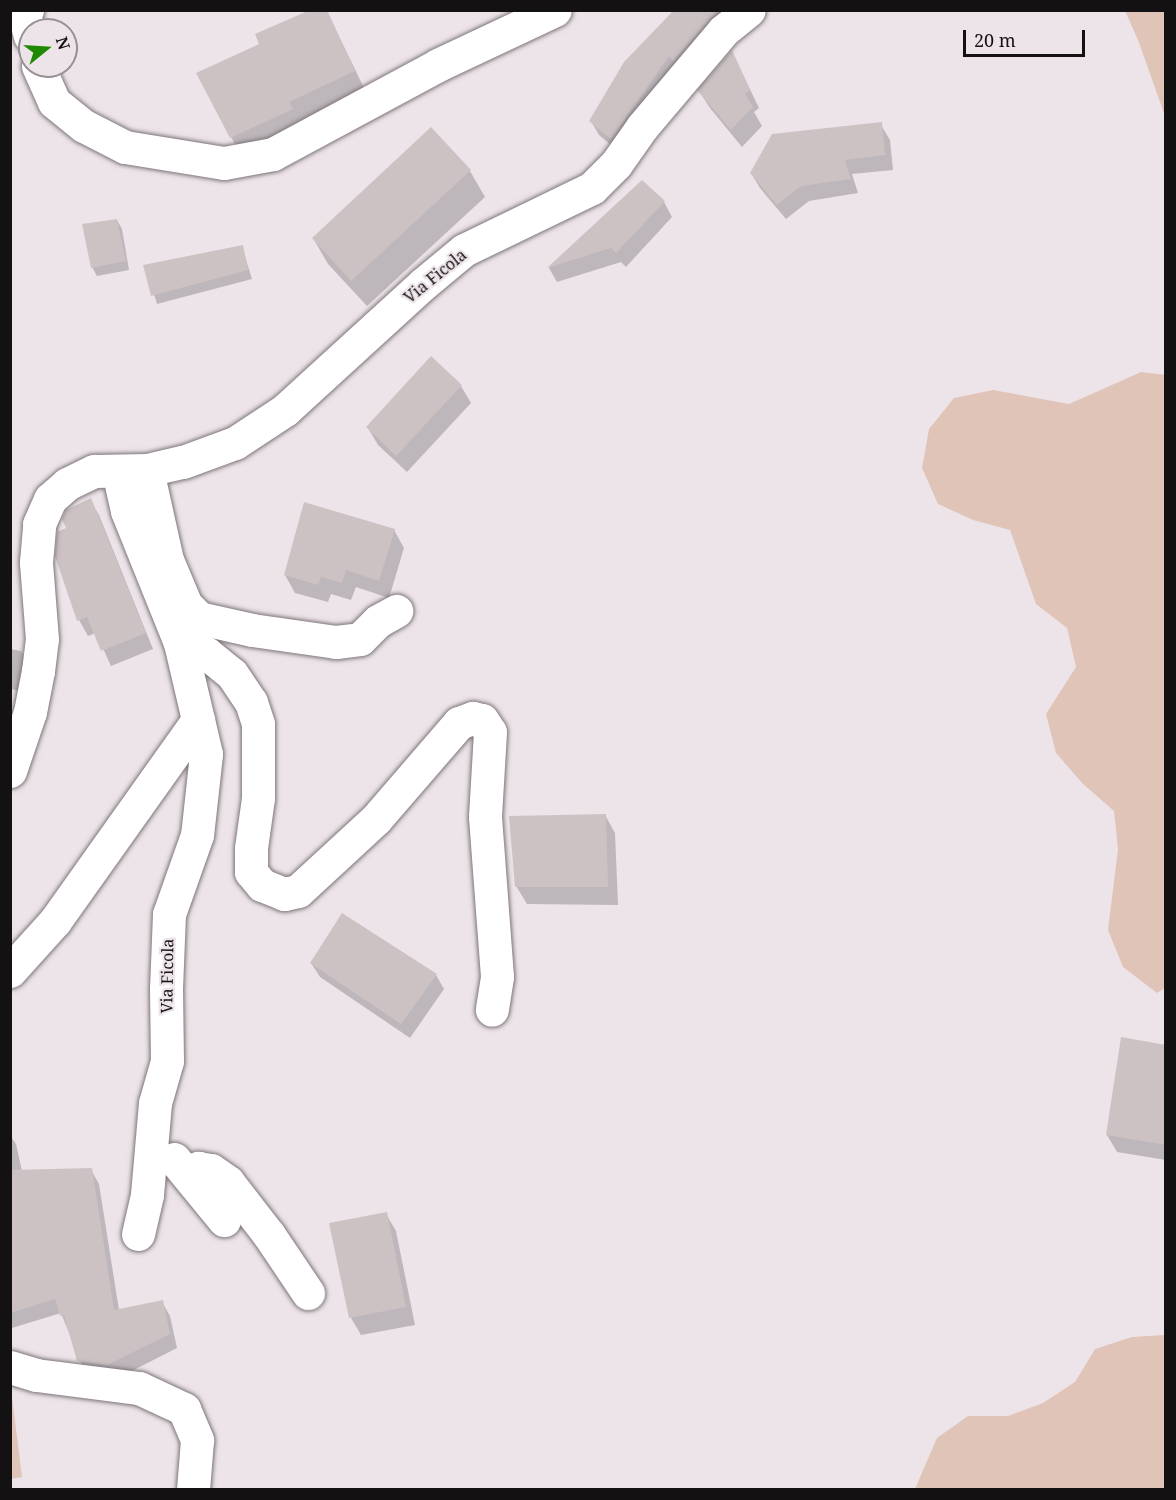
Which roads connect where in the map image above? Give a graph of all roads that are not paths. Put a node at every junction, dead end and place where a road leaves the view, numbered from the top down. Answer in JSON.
{"nodes":[{"id":1,"x":555,"y":10,"type":"edge"},
{"id":2,"x":749,"y":10,"type":"edge"},
{"id":3,"x":43,"y":78,"type":"edge"},
{"id":4,"x":133,"y":470,"type":"junction"},
{"id":5,"x":396,"y":611,"type":"dead end"},
{"id":6,"x":180,"y":643,"type":"junction"},
{"id":7,"x":198,"y":720,"type":"junction"},
{"id":8,"x":10,"y":771,"type":"edge"},
{"id":9,"x":10,"y":971,"type":"edge"},
{"id":10,"x":492,"y":1010,"type":"dead end"},
{"id":11,"x":150,"y":1143,"type":"junction"},
{"id":12,"x":187,"y":1174,"type":"junction"},
{"id":13,"x":224,"y":1220,"type":"dead end"},
{"id":14,"x":138,"y":1234,"type":"dead end"},
{"id":15,"x":308,"y":1293,"type":"dead end"},
{"id":16,"x":10,"y":1367,"type":"edge"},
{"id":17,"x":193,"y":1490,"type":"edge"}],
"edges":[{"from":1,"to":3,"type":"street"},
{"from":2,"to":4,"type":"street","name":"Via Ficola"},
{"from":4,"to":5,"type":"street"},
{"from":4,"to":6,"type":"street","name":"Via Ficola"},
{"from":4,"to":8,"type":"street","name":"Via Ficola"},
{"from":6,"to":7,"type":"street","name":"Via Ficola"},
{"from":6,"to":10,"type":"street"},
{"from":7,"to":9,"type":"street"},
{"from":7,"to":11,"type":"street","name":"Via Ficola"},
{"from":11,"to":12,"type":"street"},
{"from":11,"to":14,"type":"street","name":"Via Ficola"},
{"from":12,"to":13,"type":"street"},
{"from":12,"to":15,"type":"street"},
{"from":16,"to":17,"type":"street"}]}
